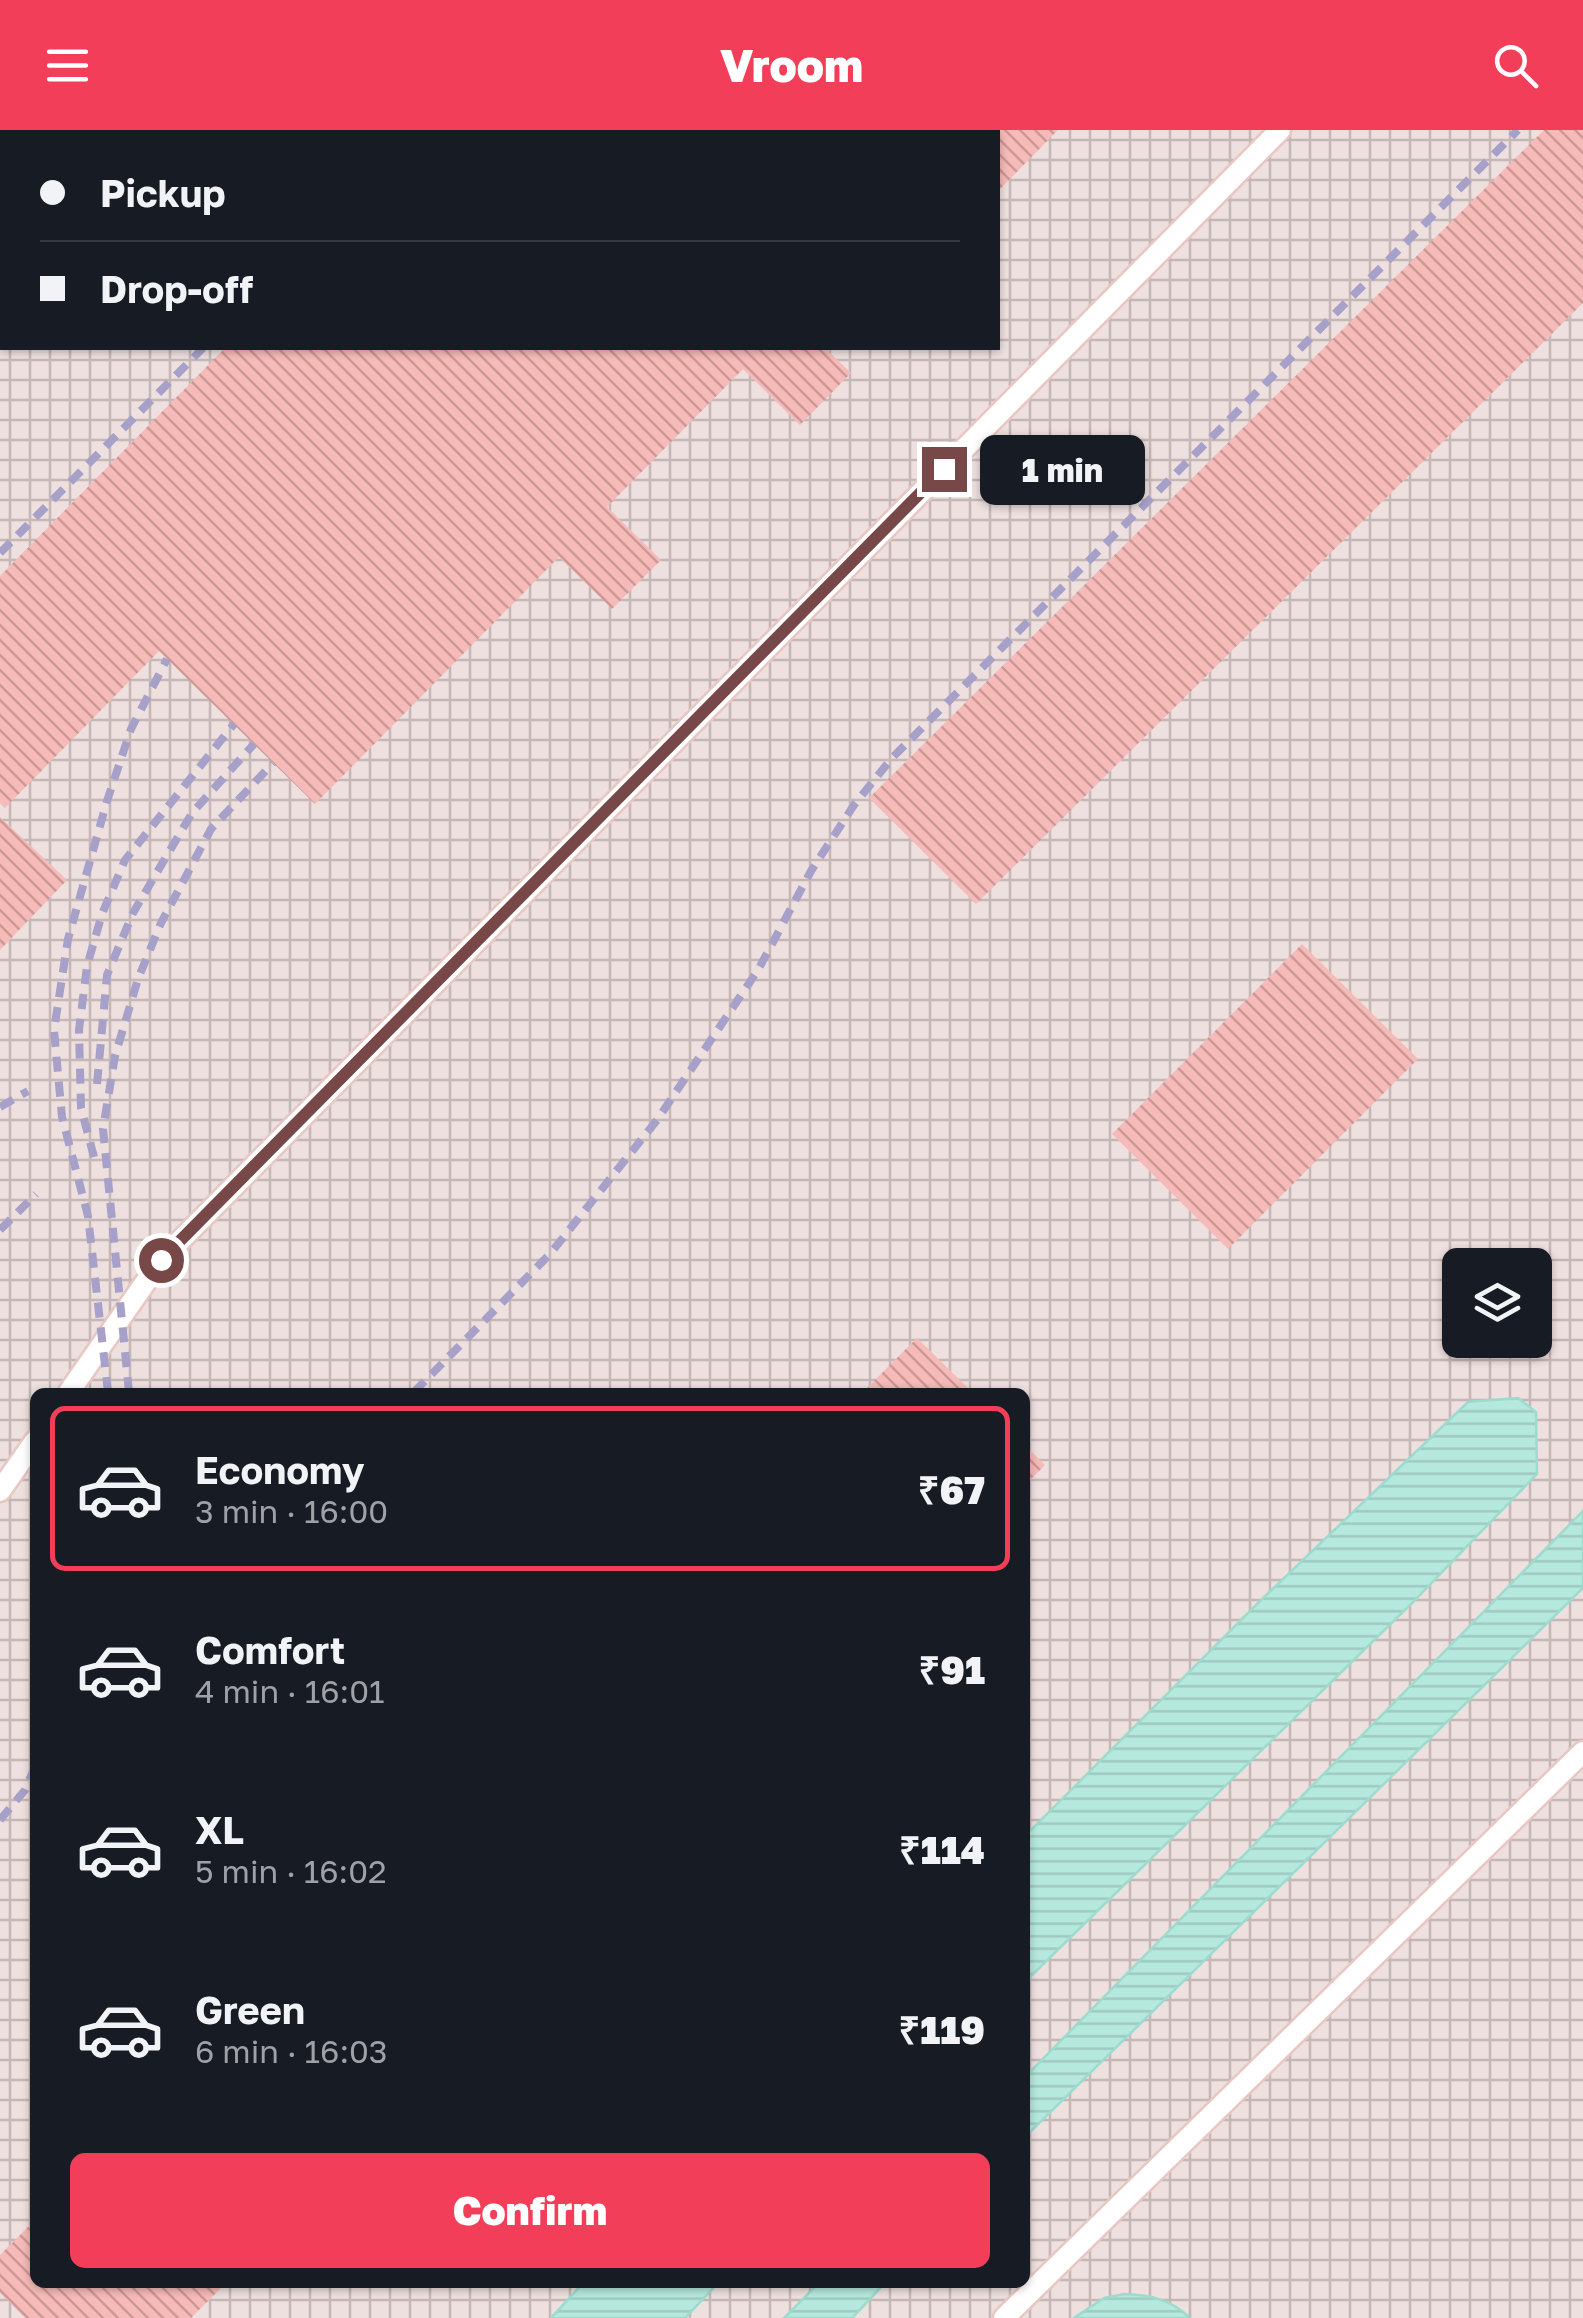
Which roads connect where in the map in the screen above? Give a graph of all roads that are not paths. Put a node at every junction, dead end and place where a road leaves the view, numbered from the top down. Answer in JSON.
{"nodes":[{"id":1,"x":1280,"y":130,"type":"edge"},
{"id":2,"x":72,"y":1388,"type":"edge"},
{"id":3,"x":30,"y":1448,"type":"edge"},
{"id":4,"x":0,"y":1491,"type":"edge"},
{"id":5,"x":1583,"y":1752,"type":"edge"},
{"id":6,"x":1004,"y":2318,"type":"edge"}],
"edges":[{"from":1,"to":2,"type":"lane"},
{"from":3,"to":4,"type":"lane"},
{"from":5,"to":6,"type":"lane"}]}
